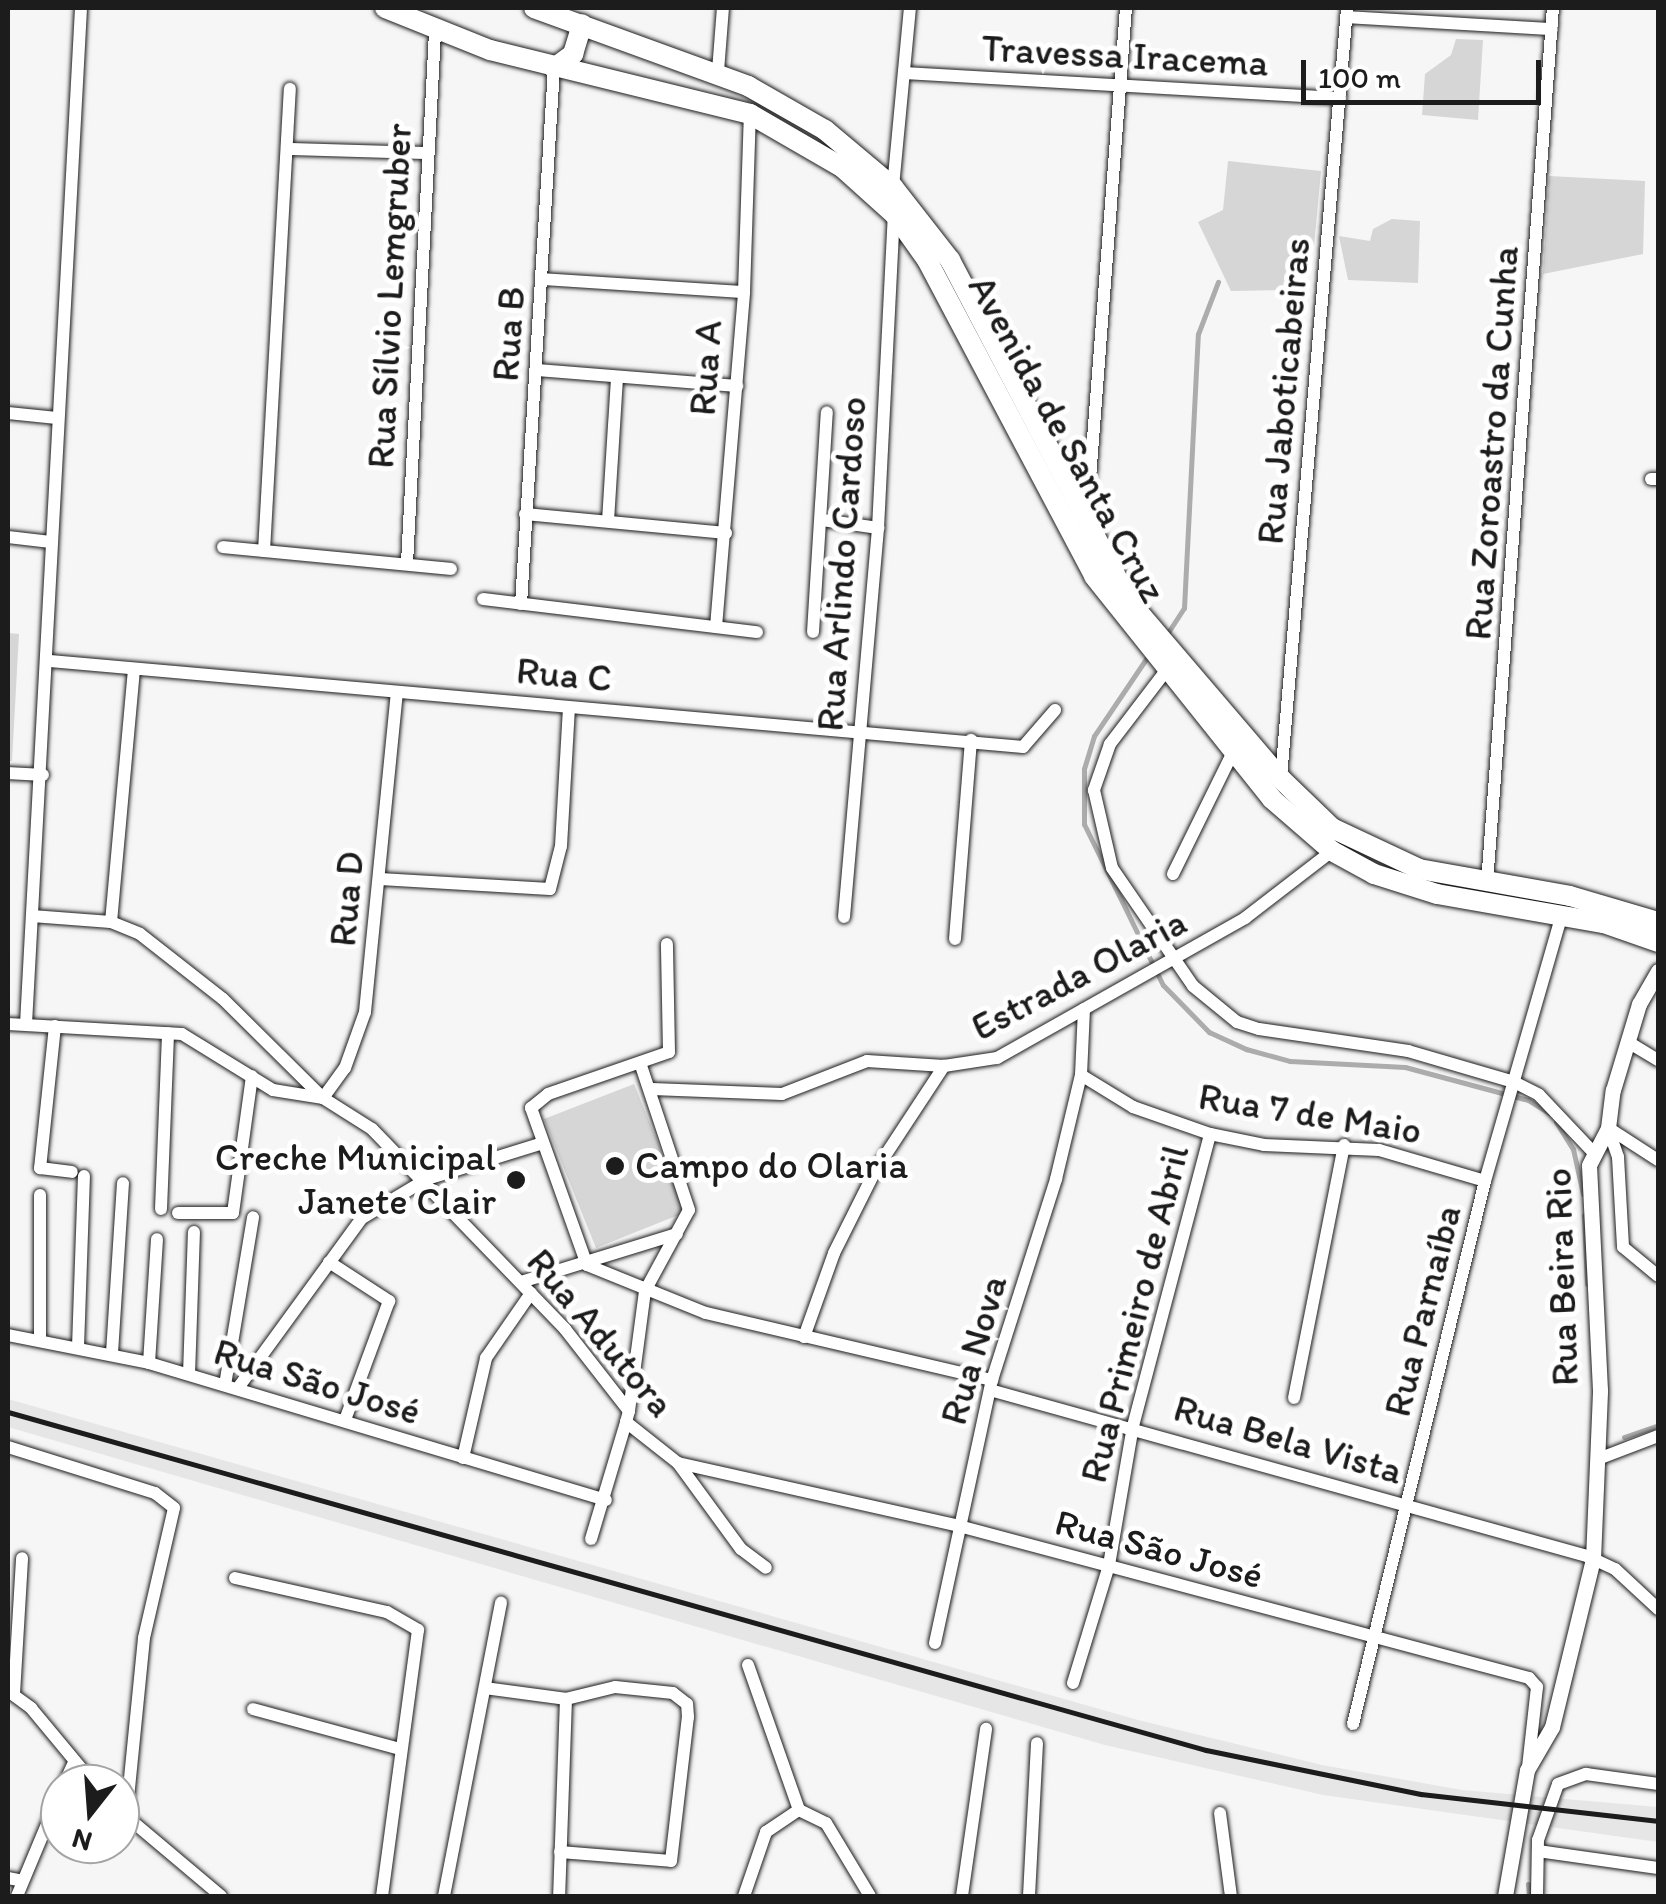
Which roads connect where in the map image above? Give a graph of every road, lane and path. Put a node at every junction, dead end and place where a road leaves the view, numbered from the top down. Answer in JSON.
{"nodes":[{"id":1,"x":82,"y":8,"type":"edge"},
{"id":2,"x":385,"y":8,"type":"edge"},
{"id":3,"x":534,"y":8,"type":"edge"},
{"id":4,"x":722,"y":8,"type":"edge"},
{"id":5,"x":910,"y":8,"type":"edge"},
{"id":6,"x":1126,"y":8,"type":"edge"},
{"id":7,"x":1553,"y":8,"type":"edge"},
{"id":8,"x":1347,"y":12,"type":"edge"},
{"id":9,"x":583,"y":16,"type":"edge"},
{"id":10,"x":1552,"y":29,"type":"junction"},
{"id":11,"x":435,"y":32,"type":"junction"},
{"id":12,"x":554,"y":68,"type":"junction"},
{"id":13,"x":718,"y":71,"type":"junction"},
{"id":14,"x":906,"y":73,"type":"junction"},
{"id":15,"x":1120,"y":88,"type":"junction"},
{"id":16,"x":290,"y":89,"type":"dead end"},
{"id":17,"x":1340,"y":98,"type":"junction"},
{"id":18,"x":750,"y":114,"type":"junction"},
{"id":19,"x":289,"y":148,"type":"junction"},
{"id":20,"x":427,"y":153,"type":"junction"},
{"id":21,"x":893,"y":187,"type":"junction"},
{"id":22,"x":894,"y":215,"type":"junction"},
{"id":23,"x":542,"y":279,"type":"junction"},
{"id":24,"x":744,"y":292,"type":"junction"},
{"id":25,"x":537,"y":370,"type":"junction"},
{"id":26,"x":617,"y":378,"type":"junction"},
{"id":27,"x":737,"y":386,"type":"junction"},
{"id":28,"x":8,"y":412,"type":"edge"},
{"id":29,"x":827,"y":412,"type":"dead end"},
{"id":30,"x":57,"y":418,"type":"junction"},
{"id":31,"x":525,"y":514,"type":"junction"},
{"id":32,"x":822,"y":520,"type":"junction"},
{"id":33,"x":608,"y":521,"type":"junction"},
{"id":34,"x":1086,"y":524,"type":"junction"},
{"id":35,"x":878,"y":528,"type":"junction"},
{"id":36,"x":726,"y":533,"type":"junction"},
{"id":37,"x":8,"y":537,"type":"edge"},
{"id":38,"x":52,"y":542,"type":"junction"},
{"id":39,"x":223,"y":547,"type":"dead end"},
{"id":40,"x":264,"y":551,"type":"junction"},
{"id":41,"x":408,"y":563,"type":"junction"},
{"id":42,"x":451,"y":569,"type":"dead end"},
{"id":43,"x":483,"y":600,"type":"dead end"},
{"id":44,"x":521,"y":604,"type":"junction"},
{"id":45,"x":716,"y":627,"type":"junction"},
{"id":46,"x":757,"y":632,"type":"dead end"},
{"id":47,"x":813,"y":632,"type":"dead end"},
{"id":48,"x":1144,"y":632,"type":"junction"},
{"id":49,"x":50,"y":662,"type":"junction"},
{"id":50,"x":1164,"y":662,"type":"junction"},
{"id":51,"x":134,"y":669,"type":"junction"},
{"id":52,"x":397,"y":693,"type":"junction"},
{"id":53,"x":569,"y":708,"type":"junction"},
{"id":54,"x":1056,"y":710,"type":"dead end"},
{"id":55,"x":859,"y":731,"type":"junction"},
{"id":56,"x":971,"y":740,"type":"junction"},
{"id":57,"x":1232,"y":754,"type":"junction"},
{"id":58,"x":8,"y":773,"type":"edge"},
{"id":59,"x":43,"y":776,"type":"junction"},
{"id":60,"x":1280,"y":779,"type":"junction"},
{"id":61,"x":1332,"y":851,"type":"junction"},
{"id":62,"x":1173,"y":874,"type":"dead end"},
{"id":63,"x":380,"y":880,"type":"junction"},
{"id":64,"x":1487,"y":883,"type":"junction"},
{"id":65,"x":1562,"y":914,"type":"junction"},
{"id":66,"x":32,"y":916,"type":"junction"},
{"id":67,"x":844,"y":917,"type":"dead end"},
{"id":68,"x":111,"y":922,"type":"junction"},
{"id":69,"x":1658,"y":922,"type":"edge"},
{"id":70,"x":955,"y":939,"type":"dead end"},
{"id":71,"x":1658,"y":942,"type":"edge"},
{"id":72,"x":667,"y":944,"type":"dead end"},
{"id":73,"x":1169,"y":963,"type":"junction"},
{"id":74,"x":1658,"y":971,"type":"edge"},
{"id":75,"x":1084,"y":1009,"type":"junction"},
{"id":76,"x":8,"y":1024,"type":"edge"},
{"id":77,"x":26,"y":1024,"type":"junction"},
{"id":78,"x":55,"y":1026,"type":"junction"},
{"id":79,"x":168,"y":1033,"type":"junction"},
{"id":80,"x":1628,"y":1042,"type":"junction"},
{"id":81,"x":1658,"y":1060,"type":"edge"},
{"id":82,"x":640,"y":1063,"type":"junction"},
{"id":83,"x":944,"y":1066,"type":"junction"},
{"id":84,"x":1081,"y":1075,"type":"junction"},
{"id":85,"x":252,"y":1076,"type":"junction"},
{"id":86,"x":1513,"y":1086,"type":"junction"},
{"id":87,"x":652,"y":1089,"type":"junction"},
{"id":88,"x":322,"y":1098,"type":"junction"},
{"id":89,"x":1608,"y":1128,"type":"junction"},
{"id":90,"x":1210,"y":1134,"type":"junction"},
{"id":91,"x":540,"y":1144,"type":"junction"},
{"id":92,"x":1344,"y":1144,"type":"junction"},
{"id":93,"x":1593,"y":1152,"type":"junction"},
{"id":94,"x":1658,"y":1160,"type":"edge"},
{"id":95,"x":427,"y":1179,"type":"junction"},
{"id":96,"x":1485,"y":1181,"type":"junction"},
{"id":97,"x":123,"y":1183,"type":"dead end"},
{"id":98,"x":40,"y":1195,"type":"dead end"},
{"id":99,"x":160,"y":1209,"type":"dead end"},
{"id":100,"x":178,"y":1214,"type":"dead end"},
{"id":101,"x":254,"y":1217,"type":"dead end"},
{"id":102,"x":194,"y":1232,"type":"dead end"},
{"id":103,"x":680,"y":1233,"type":"junction"},
{"id":104,"x":157,"y":1239,"type":"dead end"},
{"id":105,"x":329,"y":1262,"type":"junction"},
{"id":106,"x":587,"y":1265,"type":"junction"},
{"id":107,"x":1658,"y":1276,"type":"edge"},
{"id":108,"x":526,"y":1287,"type":"junction"},
{"id":109,"x":646,"y":1291,"type":"junction"},
{"id":110,"x":8,"y":1335,"type":"edge"},
{"id":111,"x":804,"y":1337,"type":"junction"},
{"id":112,"x":40,"y":1340,"type":"junction"},
{"id":113,"x":78,"y":1346,"type":"junction"},
{"id":114,"x":112,"y":1354,"type":"junction"},
{"id":115,"x":149,"y":1363,"type":"junction"},
{"id":116,"x":189,"y":1374,"type":"junction"},
{"id":117,"x":991,"y":1385,"type":"junction"},
{"id":118,"x":232,"y":1387,"type":"junction"},
{"id":119,"x":1294,"y":1398,"type":"dead end"},
{"id":120,"x":628,"y":1416,"type":"junction"},
{"id":121,"x":344,"y":1420,"type":"junction"},
{"id":122,"x":1133,"y":1426,"type":"junction"},
{"id":123,"x":1658,"y":1436,"type":"edge"},
{"id":124,"x":8,"y":1448,"type":"edge"},
{"id":125,"x":463,"y":1458,"type":"junction"},
{"id":126,"x":1598,"y":1459,"type":"junction"},
{"id":127,"x":678,"y":1463,"type":"junction"},
{"id":128,"x":606,"y":1500,"type":"junction"},
{"id":129,"x":1407,"y":1505,"type":"junction"},
{"id":130,"x":960,"y":1526,"type":"junction"},
{"id":131,"x":591,"y":1538,"type":"dead end"},
{"id":132,"x":22,"y":1558,"type":"dead end"},
{"id":133,"x":1590,"y":1558,"type":"junction"},
{"id":134,"x":1108,"y":1565,"type":"junction"},
{"id":135,"x":766,"y":1568,"type":"dead end"},
{"id":136,"x":235,"y":1578,"type":"dead end"},
{"id":137,"x":501,"y":1602,"type":"dead end"},
{"id":138,"x":1658,"y":1609,"type":"edge"},
{"id":139,"x":1372,"y":1638,"type":"junction"},
{"id":140,"x":935,"y":1643,"type":"dead end"},
{"id":141,"x":748,"y":1664,"type":"dead end"},
{"id":142,"x":1073,"y":1683,"type":"dead end"},
{"id":143,"x":486,"y":1688,"type":"junction"},
{"id":144,"x":11,"y":1692,"type":"edge"},
{"id":145,"x":566,"y":1699,"type":"junction"},
{"id":146,"x":253,"y":1710,"type":"dead end"},
{"id":147,"x":1353,"y":1724,"type":"dead end"},
{"id":148,"x":986,"y":1729,"type":"dead end"},
{"id":149,"x":1037,"y":1743,"type":"dead end"},
{"id":150,"x":400,"y":1748,"type":"junction"},
{"id":151,"x":74,"y":1764,"type":"edge"},
{"id":152,"x":133,"y":1764,"type":"edge"},
{"id":153,"x":1528,"y":1770,"type":"junction"},
{"id":154,"x":1658,"y":1784,"type":"edge"},
{"id":155,"x":800,"y":1810,"type":"junction"},
{"id":156,"x":1220,"y":1813,"type":"dead end"},
{"id":157,"x":140,"y":1828,"type":"edge"},
{"id":158,"x":40,"y":1840,"type":"edge"},
{"id":159,"x":1538,"y":1851,"type":"junction"},
{"id":160,"x":560,"y":1852,"type":"junction"},
{"id":161,"x":1658,"y":1868,"type":"edge"},
{"id":162,"x":8,"y":1878,"type":"edge"},
{"id":163,"x":23,"y":1881,"type":"junction"},
{"id":164,"x":17,"y":1896,"type":"edge"},
{"id":165,"x":221,"y":1896,"type":"edge"},
{"id":166,"x":382,"y":1896,"type":"edge"},
{"id":167,"x":444,"y":1896,"type":"edge"},
{"id":168,"x":559,"y":1896,"type":"edge"},
{"id":169,"x":744,"y":1896,"type":"edge"},
{"id":170,"x":870,"y":1896,"type":"edge"},
{"id":171,"x":962,"y":1896,"type":"edge"},
{"id":172,"x":1029,"y":1896,"type":"edge"},
{"id":173,"x":1231,"y":1896,"type":"edge"},
{"id":174,"x":1505,"y":1896,"type":"edge"},
{"id":175,"x":1537,"y":1896,"type":"edge"}],
"edges":[{"from":1,"to":30,"type":"street"},
{"from":2,"to":11,"type":"main road","name":"Avenida de Santa Cruz"},
{"from":3,"to":9,"type":"main road","name":"Avenida de Santa Cruz"},
{"from":4,"to":13,"type":"street"},
{"from":5,"to":14,"type":"street"},
{"from":6,"to":15,"type":"street"},
{"from":7,"to":10,"type":"street","name":"Rua Zoroastro da Cunha"},
{"from":8,"to":10,"type":"street"},
{"from":8,"to":17,"type":"street","name":"Rua Jaboticabeiras"},
{"from":9,"to":12,"type":"main road"},
{"from":9,"to":13,"type":"main road","name":"Avenida de Santa Cruz"},
{"from":10,"to":64,"type":"street","name":"Rua Zoroastro da Cunha"},
{"from":11,"to":12,"type":"main road","name":"Avenida de Santa Cruz"},
{"from":11,"to":20,"type":"street","name":"Rua Sílvio Lemgruber"},
{"from":12,"to":18,"type":"main road","name":"Avenida de Santa Cruz"},
{"from":12,"to":23,"type":"street","name":"Rua B"},
{"from":13,"to":21,"type":"main road","name":"Avenida de Santa Cruz"},
{"from":14,"to":15,"type":"street","name":"Travessa Iracema"},
{"from":14,"to":21,"type":"street"},
{"from":15,"to":17,"type":"street","name":"Travessa Iracema"},
{"from":15,"to":34,"type":"street"},
{"from":16,"to":19,"type":"street"},
{"from":17,"to":60,"type":"street","name":"Rua Jaboticabeiras"},
{"from":18,"to":22,"type":"main road","name":"Avenida de Santa Cruz"},
{"from":18,"to":24,"type":"street","name":"Rua A"},
{"from":19,"to":20,"type":"street"},
{"from":19,"to":40,"type":"street"},
{"from":20,"to":41,"type":"street","name":"Rua Sílvio Lemgruber"},
{"from":21,"to":34,"type":"main road","name":"Avenida de Santa Cruz"},
{"from":22,"to":35,"type":"street","name":"Rua Arlindo Cardoso"},
{"from":22,"to":48,"type":"main road","name":"Avenida de Santa Cruz"},
{"from":23,"to":24,"type":"street"},
{"from":23,"to":25,"type":"street","name":"Rua B"},
{"from":24,"to":27,"type":"street","name":"Rua A"},
{"from":25,"to":26,"type":"street"},
{"from":25,"to":31,"type":"street","name":"Rua B"},
{"from":26,"to":27,"type":"street"},
{"from":26,"to":33,"type":"street"},
{"from":27,"to":36,"type":"street","name":"Rua A"},
{"from":28,"to":30,"type":"street"},
{"from":29,"to":32,"type":"street"},
{"from":30,"to":38,"type":"street"},
{"from":31,"to":33,"type":"street"},
{"from":31,"to":44,"type":"street","name":"Rua B"},
{"from":32,"to":35,"type":"street"},
{"from":32,"to":47,"type":"street"},
{"from":33,"to":36,"type":"street"},
{"from":34,"to":48,"type":"main road","name":"Avenida de Santa Cruz"},
{"from":35,"to":55,"type":"street","name":"Rua Arlindo Cardoso"},
{"from":36,"to":45,"type":"street","name":"Rua A"},
{"from":37,"to":38,"type":"street"},
{"from":38,"to":49,"type":"street"},
{"from":39,"to":40,"type":"street"},
{"from":40,"to":41,"type":"street"},
{"from":41,"to":42,"type":"street"},
{"from":43,"to":44,"type":"street"},
{"from":44,"to":45,"type":"street"},
{"from":45,"to":46,"type":"street"},
{"from":48,"to":50,"type":"main road","name":"Avenida de Santa Cruz"},
{"from":49,"to":51,"type":"street","name":"Rua C"},
{"from":49,"to":59,"type":"street"},
{"from":50,"to":57,"type":"main road","name":"Avenida de Santa Cruz"},
{"from":50,"to":60,"type":"main road","name":"Avenida de Santa Cruz"},
{"from":50,"to":73,"type":"street","name":"Rua Beira Rio"},
{"from":51,"to":52,"type":"street","name":"Rua C"},
{"from":51,"to":68,"type":"street"},
{"from":52,"to":53,"type":"street","name":"Rua C"},
{"from":52,"to":63,"type":"street","name":"Rua D"},
{"from":53,"to":55,"type":"street","name":"Rua C"},
{"from":53,"to":63,"type":"street"},
{"from":54,"to":56,"type":"street","name":"Rua C"},
{"from":55,"to":56,"type":"street","name":"Rua C"},
{"from":55,"to":67,"type":"street","name":"Rua Arlindo Cardoso"},
{"from":56,"to":70,"type":"street"},
{"from":57,"to":61,"type":"main road","name":"Avenida de Santa Cruz"},
{"from":57,"to":62,"type":"street"},
{"from":58,"to":59,"type":"street"},
{"from":59,"to":66,"type":"street"},
{"from":60,"to":64,"type":"main road","name":"Avenida de Santa Cruz"},
{"from":61,"to":65,"type":"main road","name":"Avenida de Santa Cruz"},
{"from":61,"to":73,"type":"street","name":"Estrada Olaria"},
{"from":63,"to":88,"type":"street","name":"Rua D"},
{"from":64,"to":69,"type":"main road","name":"Avenida de Santa Cruz"},
{"from":65,"to":71,"type":"main road","name":"Avenida de Santa Cruz"},
{"from":65,"to":86,"type":"street","name":"Rua Parnaíba"},
{"from":66,"to":68,"type":"street"},
{"from":66,"to":77,"type":"street"},
{"from":68,"to":88,"type":"street"},
{"from":72,"to":82,"type":"street"},
{"from":73,"to":75,"type":"street","name":"Estrada Olaria"},
{"from":73,"to":86,"type":"street","name":"Rua Beira Rio"},
{"from":74,"to":80,"type":"street"},
{"from":75,"to":83,"type":"street","name":"Estrada Olaria"},
{"from":75,"to":84,"type":"street"},
{"from":76,"to":77,"type":"street"},
{"from":77,"to":78,"type":"street"},
{"from":78,"to":79,"type":"street"},
{"from":78,"to":113,"type":"street"},
{"from":79,"to":85,"type":"street"},
{"from":79,"to":99,"type":"street"},
{"from":80,"to":81,"type":"street"},
{"from":80,"to":89,"type":"street"},
{"from":82,"to":87,"type":"street"},
{"from":82,"to":91,"type":"street"},
{"from":83,"to":87,"type":"street","name":"Estrada Olaria"},
{"from":83,"to":111,"type":"street"},
{"from":84,"to":90,"type":"street","name":"Rua 7 de Maio"},
{"from":84,"to":117,"type":"street","name":"Rua Nova"},
{"from":85,"to":88,"type":"street"},
{"from":85,"to":100,"type":"street"},
{"from":86,"to":93,"type":"street","name":"Rua Beira Rio"},
{"from":86,"to":96,"type":"street","name":"Rua Parnaíba"},
{"from":87,"to":103,"type":"street"},
{"from":88,"to":95,"type":"street","name":"Rua Adutora"},
{"from":89,"to":93,"type":"street"},
{"from":89,"to":94,"type":"street"},
{"from":89,"to":107,"type":"street"},
{"from":90,"to":92,"type":"street","name":"Rua 7 de Maio"},
{"from":90,"to":122,"type":"street","name":"Rua Primeiro de Abril"},
{"from":91,"to":95,"type":"street"},
{"from":91,"to":106,"type":"street"},
{"from":92,"to":96,"type":"street","name":"Rua 7 de Maio"},
{"from":92,"to":119,"type":"street"},
{"from":93,"to":126,"type":"street","name":"Rua Beira Rio"},
{"from":95,"to":105,"type":"street"},
{"from":95,"to":108,"type":"street","name":"Rua Adutora"},
{"from":96,"to":129,"type":"street","name":"Rua Parnaíba"},
{"from":97,"to":114,"type":"street"},
{"from":98,"to":112,"type":"street"},
{"from":101,"to":118,"type":"street"},
{"from":102,"to":116,"type":"street"},
{"from":103,"to":106,"type":"street"},
{"from":103,"to":109,"type":"street"},
{"from":104,"to":115,"type":"street"},
{"from":105,"to":118,"type":"street"},
{"from":105,"to":121,"type":"street"},
{"from":106,"to":108,"type":"street"},
{"from":106,"to":109,"type":"street","name":"Rua Bela Vista"},
{"from":108,"to":120,"type":"street","name":"Rua Adutora"},
{"from":108,"to":125,"type":"street"},
{"from":109,"to":111,"type":"street","name":"Rua Bela Vista"},
{"from":109,"to":120,"type":"street"},
{"from":110,"to":112,"type":"street","name":"Rua São José"},
{"from":111,"to":117,"type":"street","name":"Rua Bela Vista"},
{"from":112,"to":113,"type":"street","name":"Rua São José"},
{"from":113,"to":114,"type":"street","name":"Rua São José"},
{"from":114,"to":115,"type":"street","name":"Rua São José"},
{"from":115,"to":116,"type":"street","name":"Rua São José"},
{"from":116,"to":118,"type":"street","name":"Rua São José"},
{"from":117,"to":122,"type":"street","name":"Rua Bela Vista"},
{"from":117,"to":130,"type":"street","name":"Rua Nova"},
{"from":118,"to":121,"type":"street","name":"Rua São José"},
{"from":120,"to":127,"type":"street","name":"Rua Adutora"},
{"from":120,"to":128,"type":"street"},
{"from":121,"to":125,"type":"street","name":"Rua São José"},
{"from":122,"to":129,"type":"street","name":"Rua Bela Vista"},
{"from":122,"to":134,"type":"street","name":"Rua Primeiro de Abril"},
{"from":123,"to":126,"type":"street"},
{"from":124,"to":152,"type":"street"},
{"from":125,"to":128,"type":"street","name":"Rua São José"},
{"from":126,"to":133,"type":"street","name":"Rua Beira Rio"},
{"from":127,"to":130,"type":"street","name":"Rua São José"},
{"from":127,"to":135,"type":"street","name":"Rua Adutora"},
{"from":128,"to":131,"type":"street"},
{"from":129,"to":133,"type":"street","name":"Rua Bela Vista"},
{"from":129,"to":139,"type":"street","name":"Rua Parnaíba"},
{"from":130,"to":134,"type":"street","name":"Rua São José"},
{"from":130,"to":140,"type":"street","name":"Rua Nova"},
{"from":132,"to":144,"type":"street"},
{"from":133,"to":138,"type":"street"},
{"from":133,"to":153,"type":"street","name":"Rua Beira Rio"},
{"from":134,"to":139,"type":"street","name":"Rua São José"},
{"from":134,"to":142,"type":"street","name":"Rua Primeiro de Abril"},
{"from":136,"to":150,"type":"street"},
{"from":137,"to":143,"type":"street"},
{"from":139,"to":147,"type":"street","name":"Rua Parnaíba"},
{"from":139,"to":153,"type":"street","name":"Rua São José"},
{"from":141,"to":155,"type":"street"},
{"from":143,"to":145,"type":"street"},
{"from":143,"to":167,"type":"street"},
{"from":144,"to":151,"type":"street"},
{"from":145,"to":160,"type":"street"},
{"from":145,"to":160,"type":"street"},
{"from":146,"to":150,"type":"street"},
{"from":148,"to":171,"type":"street"},
{"from":149,"to":172,"type":"street"},
{"from":150,"to":166,"type":"street"},
{"from":153,"to":174,"type":"street","name":"Rua Beira Rio"},
{"from":154,"to":159,"type":"street"},
{"from":155,"to":169,"type":"street"},
{"from":155,"to":170,"type":"street"},
{"from":156,"to":173,"type":"street"},
{"from":157,"to":165,"type":"street"},
{"from":158,"to":163,"type":"street"},
{"from":159,"to":161,"type":"street"},
{"from":159,"to":175,"type":"street"},
{"from":160,"to":168,"type":"street"},
{"from":162,"to":163,"type":"street"},
{"from":163,"to":164,"type":"street"}]}
